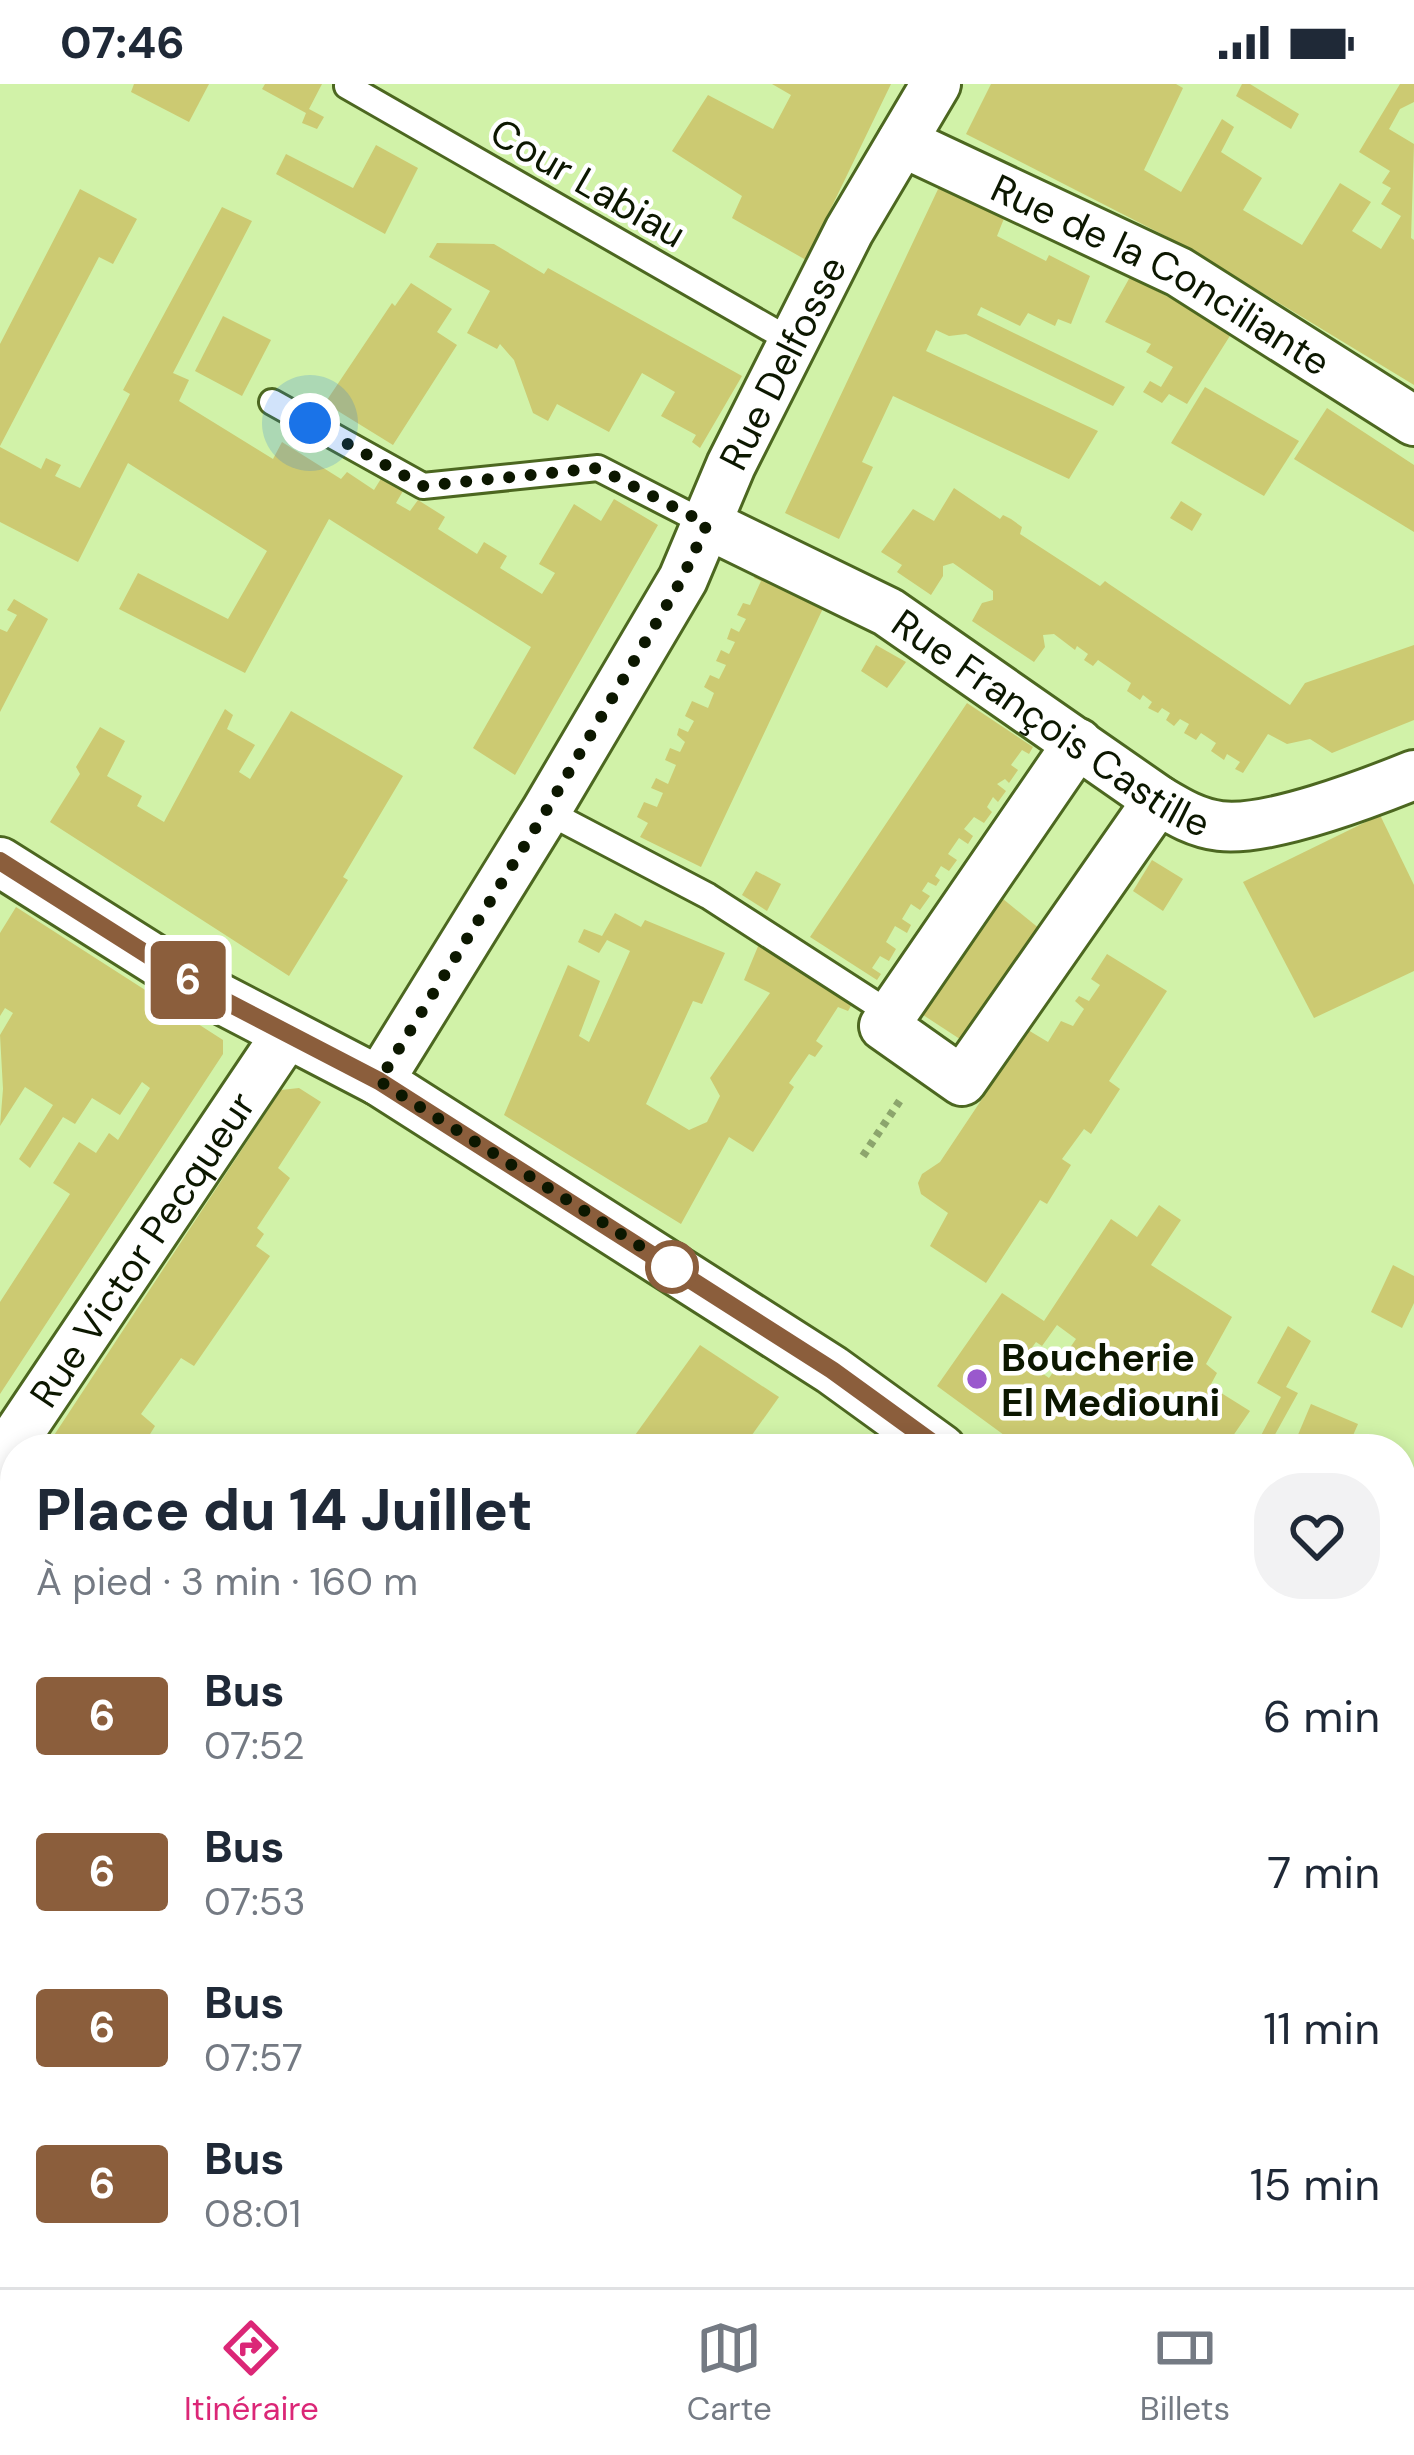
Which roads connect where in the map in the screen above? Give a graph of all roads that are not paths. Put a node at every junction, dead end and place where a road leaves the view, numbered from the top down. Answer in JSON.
{"nodes":[{"id":1,"x":936,"y":84,"type":"edge"},
{"id":2,"x":347,"y":86,"type":"edge"},
{"id":3,"x":902,"y":142,"type":"junction"},
{"id":4,"x":794,"y":342,"type":"junction"},
{"id":5,"x":272,"y":402,"type":"dead end"},
{"id":6,"x":1414,"y":421,"type":"edge"},
{"id":7,"x":707,"y":524,"type":"junction"},
{"id":8,"x":1078,"y":743,"type":"junction"},
{"id":9,"x":1414,"y":775,"type":"edge"},
{"id":10,"x":1158,"y":800,"type":"junction"},
{"id":11,"x":546,"y":811,"type":"junction"},
{"id":12,"x":0,"y":862,"type":"edge"},
{"id":13,"x":891,"y":1014,"type":"junction"},
{"id":14,"x":286,"y":1035,"type":"junction"},
{"id":15,"x":379,"y":1081,"type":"junction"},
{"id":16,"x":18,"y":1434,"type":"edge"},
{"id":17,"x":908,"y":1434,"type":"edge"}],
"edges":[{"from":1,"to":3,"type":"street","name":"Rue Delfosse"},
{"from":2,"to":4,"type":"lane","name":"Cour Labiau"},
{"from":3,"to":4,"type":"street","name":"Rue Delfosse"},
{"from":3,"to":6,"type":"street","name":"Rue de la Conciliante"},
{"from":4,"to":7,"type":"street","name":"Rue Delfosse"},
{"from":5,"to":7,"type":"lane"},
{"from":7,"to":8,"type":"street","name":"Rue François Castille"},
{"from":7,"to":11,"type":"street","name":"Rue Delfosse"},
{"from":8,"to":10,"type":"street","name":"Rue François Castille"},
{"from":8,"to":13,"type":"street"},
{"from":9,"to":10,"type":"street","name":"Rue François Castille"},
{"from":10,"to":13,"type":"street"},
{"from":11,"to":13,"type":"lane"},
{"from":11,"to":15,"type":"street","name":"Rue Delfosse"},
{"from":12,"to":14,"type":"street"},
{"from":14,"to":15,"type":"street"},
{"from":14,"to":16,"type":"street","name":"Rue Victor Pecqueur"},
{"from":15,"to":17,"type":"street"}]}
